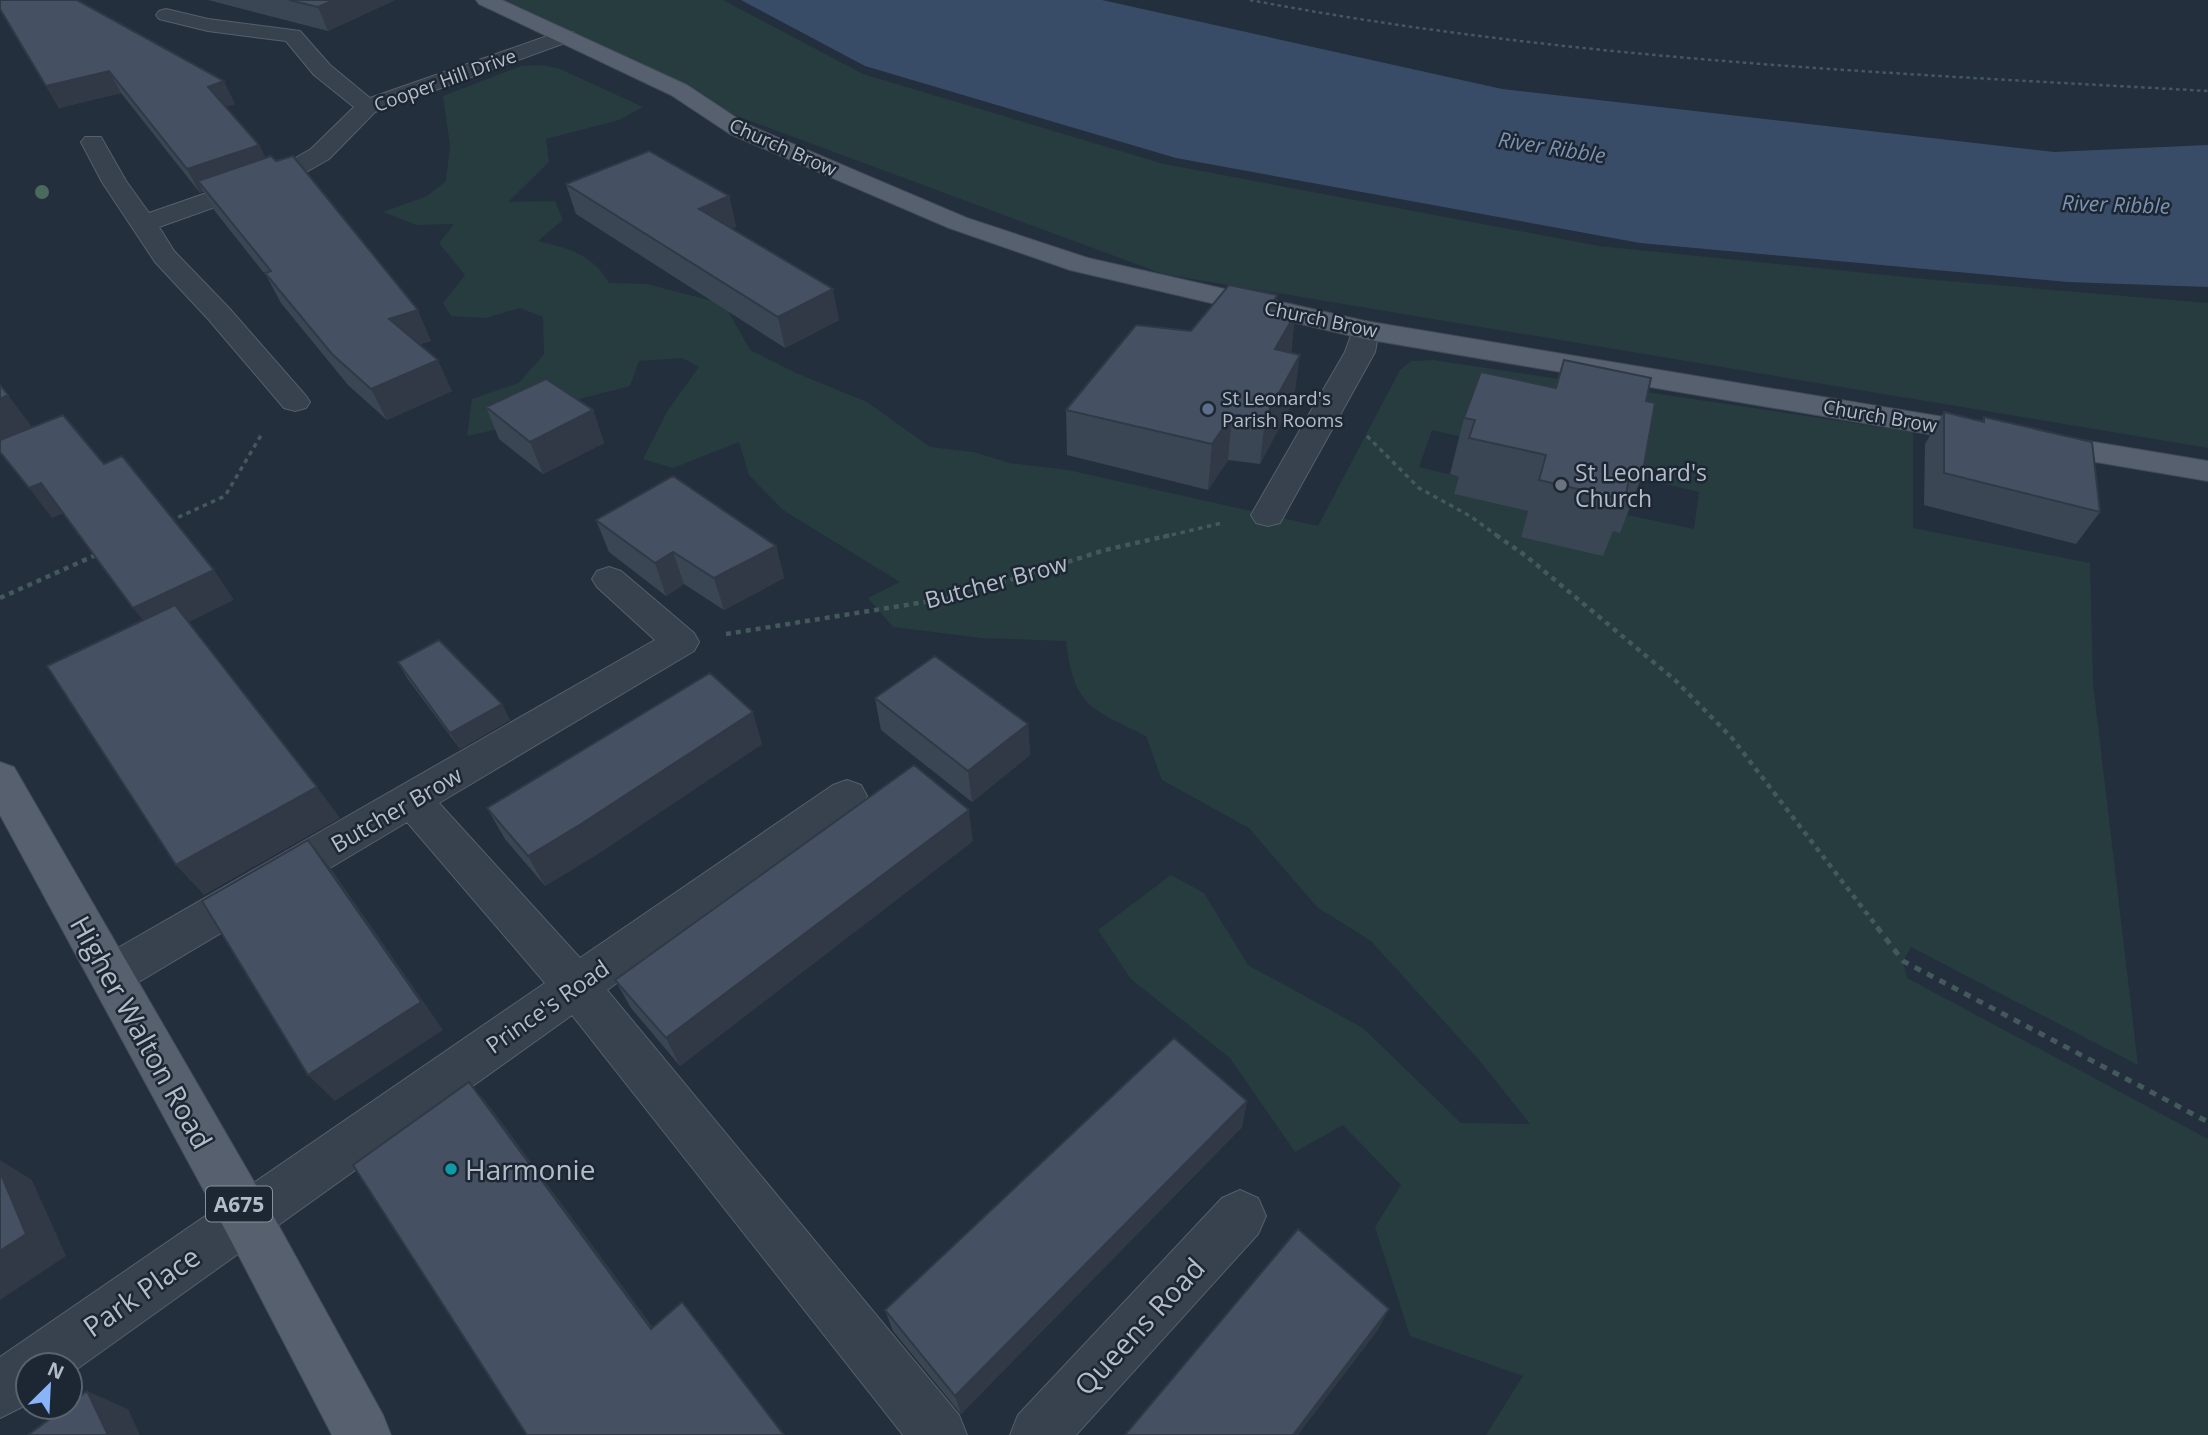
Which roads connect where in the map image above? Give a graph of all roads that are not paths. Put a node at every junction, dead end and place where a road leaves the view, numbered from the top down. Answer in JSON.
{"nodes":[{"id":1,"x":486,"y":0,"type":"edge"},
{"id":2,"x":166,"y":15,"type":"dead end"},
{"id":3,"x":566,"y":36,"type":"junction"},
{"id":4,"x":367,"y":107,"type":"junction"},
{"id":5,"x":93,"y":142,"type":"dead end"},
{"id":6,"x":145,"y":224,"type":"junction"},
{"id":7,"x":1365,"y":330,"type":"junction"},
{"id":8,"x":295,"y":402,"type":"road end"},
{"id":9,"x":2208,"y":471,"type":"edge"},
{"id":10,"x":1268,"y":515,"type":"road end"},
{"id":11,"x":609,"y":579,"type":"dead end"},
{"id":12,"x":0,"y":778,"type":"edge"},
{"id":13,"x":847,"y":796,"type":"dead end"},
{"id":14,"x":412,"y":800,"type":"junction"},
{"id":15,"x":111,"y":975,"type":"junction"},
{"id":16,"x":576,"y":986,"type":"junction"},
{"id":17,"x":1240,"y":1216,"type":"dead end"},
{"id":18,"x":246,"y":1217,"type":"junction"},
{"id":19,"x":56,"y":1351,"type":"edge"},
{"id":20,"x":363,"y":1435,"type":"edge"},
{"id":21,"x":939,"y":1435,"type":"edge"},
{"id":22,"x":1038,"y":1435,"type":"edge"}],
"edges":[{"from":1,"to":3,"type":"main road","name":"Church Brow"},
{"from":2,"to":4,"type":"street"},
{"from":3,"to":4,"type":"street","name":"Cooper Hill Drive"},
{"from":3,"to":7,"type":"main road","name":"Church Brow"},
{"from":4,"to":6,"type":"street","name":"Cooper Hill Drive"},
{"from":5,"to":6,"type":"street"},
{"from":6,"to":8,"type":"street"},
{"from":7,"to":9,"type":"main road","name":"Church Brow"},
{"from":7,"to":10,"type":"street"},
{"from":11,"to":14,"type":"street","name":"Butcher Brow"},
{"from":12,"to":15,"type":"main road","name":"Higher Walton Road","number":"A675"},
{"from":13,"to":16,"type":"street","name":"Prince's Road"},
{"from":14,"to":15,"type":"street","name":"Butcher Brow"},
{"from":14,"to":16,"type":"street"},
{"from":15,"to":18,"type":"main road","name":"Higher Walton Road","number":"A675"},
{"from":16,"to":18,"type":"street","name":"Prince's Road"},
{"from":16,"to":21,"type":"street"},
{"from":17,"to":22,"type":"street","name":"Queens Road"},
{"from":18,"to":19,"type":"street","name":"Park Place"},
{"from":18,"to":20,"type":"main road","name":"Higher Walton Road","number":"A675"}]}
